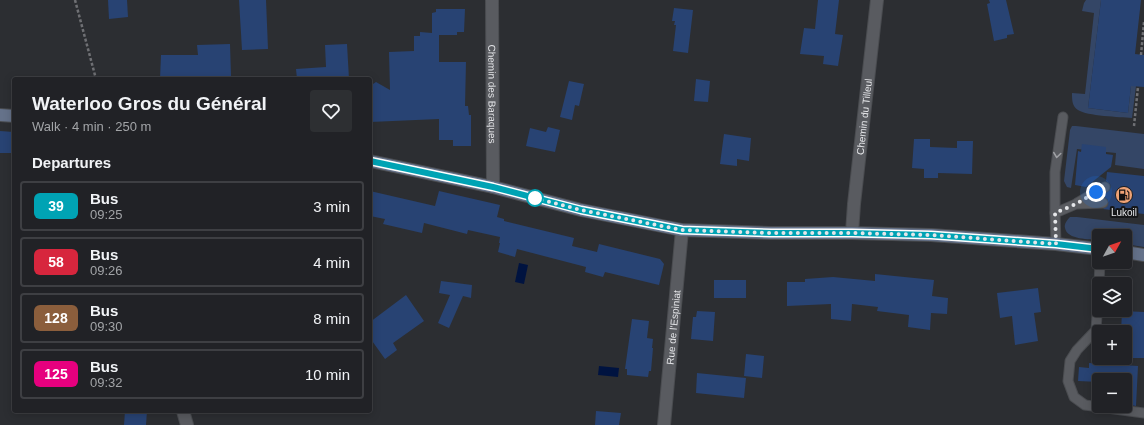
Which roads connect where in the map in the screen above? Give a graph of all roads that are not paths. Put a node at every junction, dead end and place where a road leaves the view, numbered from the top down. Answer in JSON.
{"nodes":[{"id":1,"x":492,"y":0,"type":"edge"},
{"id":2,"x":877,"y":0,"type":"edge"},
{"id":3,"x":0,"y":115,"type":"edge"},
{"id":4,"x":12,"y":116,"type":"edge"},
{"id":5,"x":1063,"y":116,"type":"dead end"},
{"id":6,"x":372,"y":161,"type":"edge"},
{"id":7,"x":493,"y":187,"type":"junction"},
{"id":8,"x":1105,"y":187,"type":"dead end"},
{"id":9,"x":1103,"y":203,"type":"dead end"},
{"id":10,"x":1076,"y":204,"type":"junction"},
{"id":11,"x":1055,"y":213,"type":"junction"},
{"id":12,"x":682,"y":230,"type":"junction"},
{"id":13,"x":852,"y":233,"type":"junction"},
{"id":14,"x":1056,"y":244,"type":"junction"},
{"id":15,"x":1092,"y":248,"type":"edge"},
{"id":16,"x":1132,"y":253,"type":"edge"},
{"id":17,"x":1144,"y":255,"type":"edge"},
{"id":18,"x":1097,"y":317,"type":"edge"},
{"id":19,"x":184,"y":413,"type":"edge"},
{"id":20,"x":1144,"y":413,"type":"edge"},
{"id":21,"x":187,"y":425,"type":"edge"},
{"id":22,"x":664,"y":425,"type":"edge"}],
"edges":[{"from":1,"to":7,"type":"street","name":"Chemin des Baraques"},
{"from":2,"to":13,"type":"street","name":"Chemin du Tilleul"},
{"from":3,"to":4,"type":"main road"},
{"from":5,"to":11,"type":"lane","one_way":true},
{"from":6,"to":7,"type":"main road"},
{"from":7,"to":12,"type":"main road"},
{"from":8,"to":10,"type":"lane"},
{"from":9,"to":10,"type":"lane"},
{"from":10,"to":11,"type":"lane"},
{"from":11,"to":14,"type":"lane"},
{"from":12,"to":13,"type":"main road"},
{"from":12,"to":22,"type":"street","name":"Rue de l'Espiniat"},
{"from":13,"to":14,"type":"main road"},
{"from":14,"to":15,"type":"main road"},
{"from":16,"to":17,"type":"main road"},
{"from":18,"to":20,"type":"lane"},
{"from":19,"to":21,"type":"street"}]}
